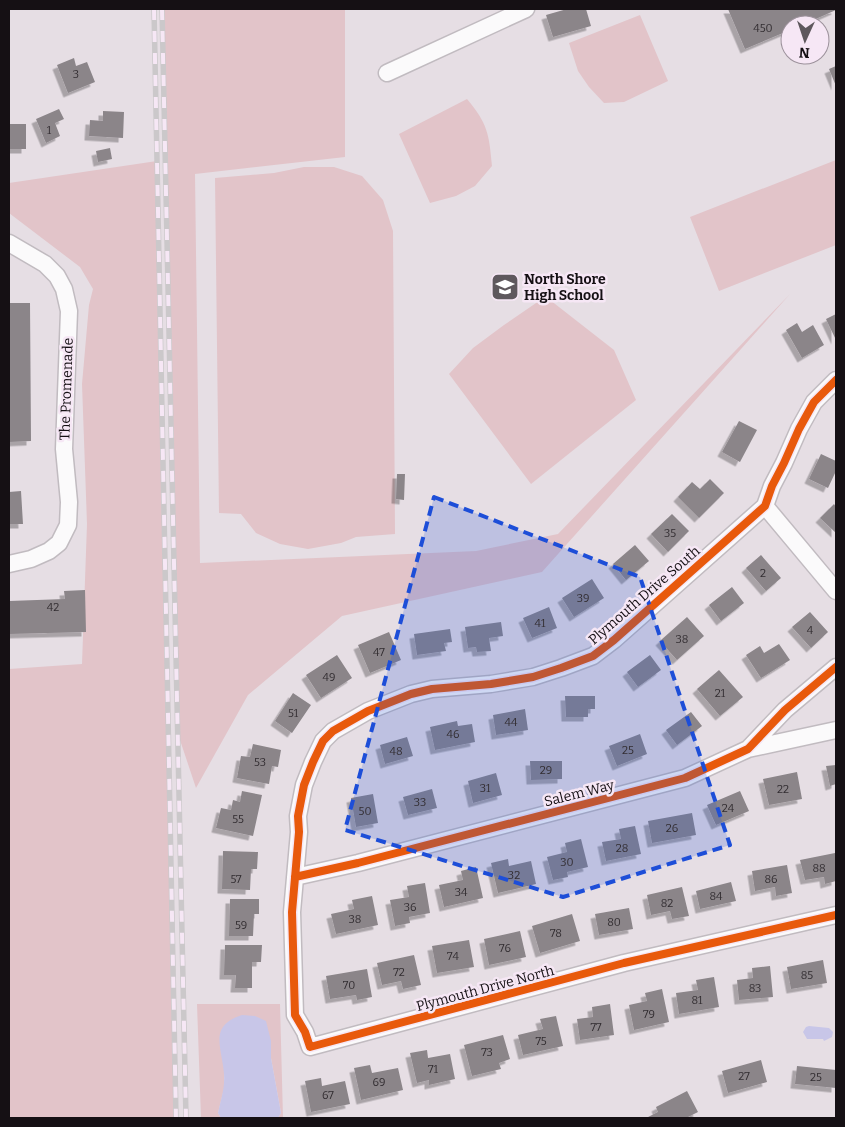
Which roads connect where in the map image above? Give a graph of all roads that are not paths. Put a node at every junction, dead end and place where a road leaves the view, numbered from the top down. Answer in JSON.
{"nodes":[{"id":1,"x":526,"y":9,"type":"edge"},
{"id":2,"x":387,"y":72,"type":"dead end"},
{"id":3,"x":9,"y":243,"type":"edge"},
{"id":4,"x":836,"y":380,"type":"edge"},
{"id":5,"x":765,"y":506,"type":"junction"},
{"id":6,"x":9,"y":564,"type":"edge"},
{"id":7,"x":836,"y":591,"type":"edge"},
{"id":8,"x":836,"y":666,"type":"edge"},
{"id":9,"x":836,"y":730,"type":"edge"},
{"id":10,"x":748,"y":749,"type":"junction"},
{"id":11,"x":295,"y":877,"type":"junction"},
{"id":12,"x":836,"y":915,"type":"edge"}],
"edges":[{"from":1,"to":2,"type":"street"},
{"from":3,"to":6,"type":"street","name":"The Promenade"},
{"from":4,"to":5,"type":"street","name":"Plymouth Drive South"},
{"from":5,"to":7,"type":"street"},
{"from":5,"to":11,"type":"street","name":"Plymouth Drive South"},
{"from":8,"to":10,"type":"street","name":"Salem Way"},
{"from":9,"to":10,"type":"street"},
{"from":10,"to":11,"type":"street","name":"Salem Way"},
{"from":11,"to":12,"type":"street","name":"Plymouth Drive North"}]}
